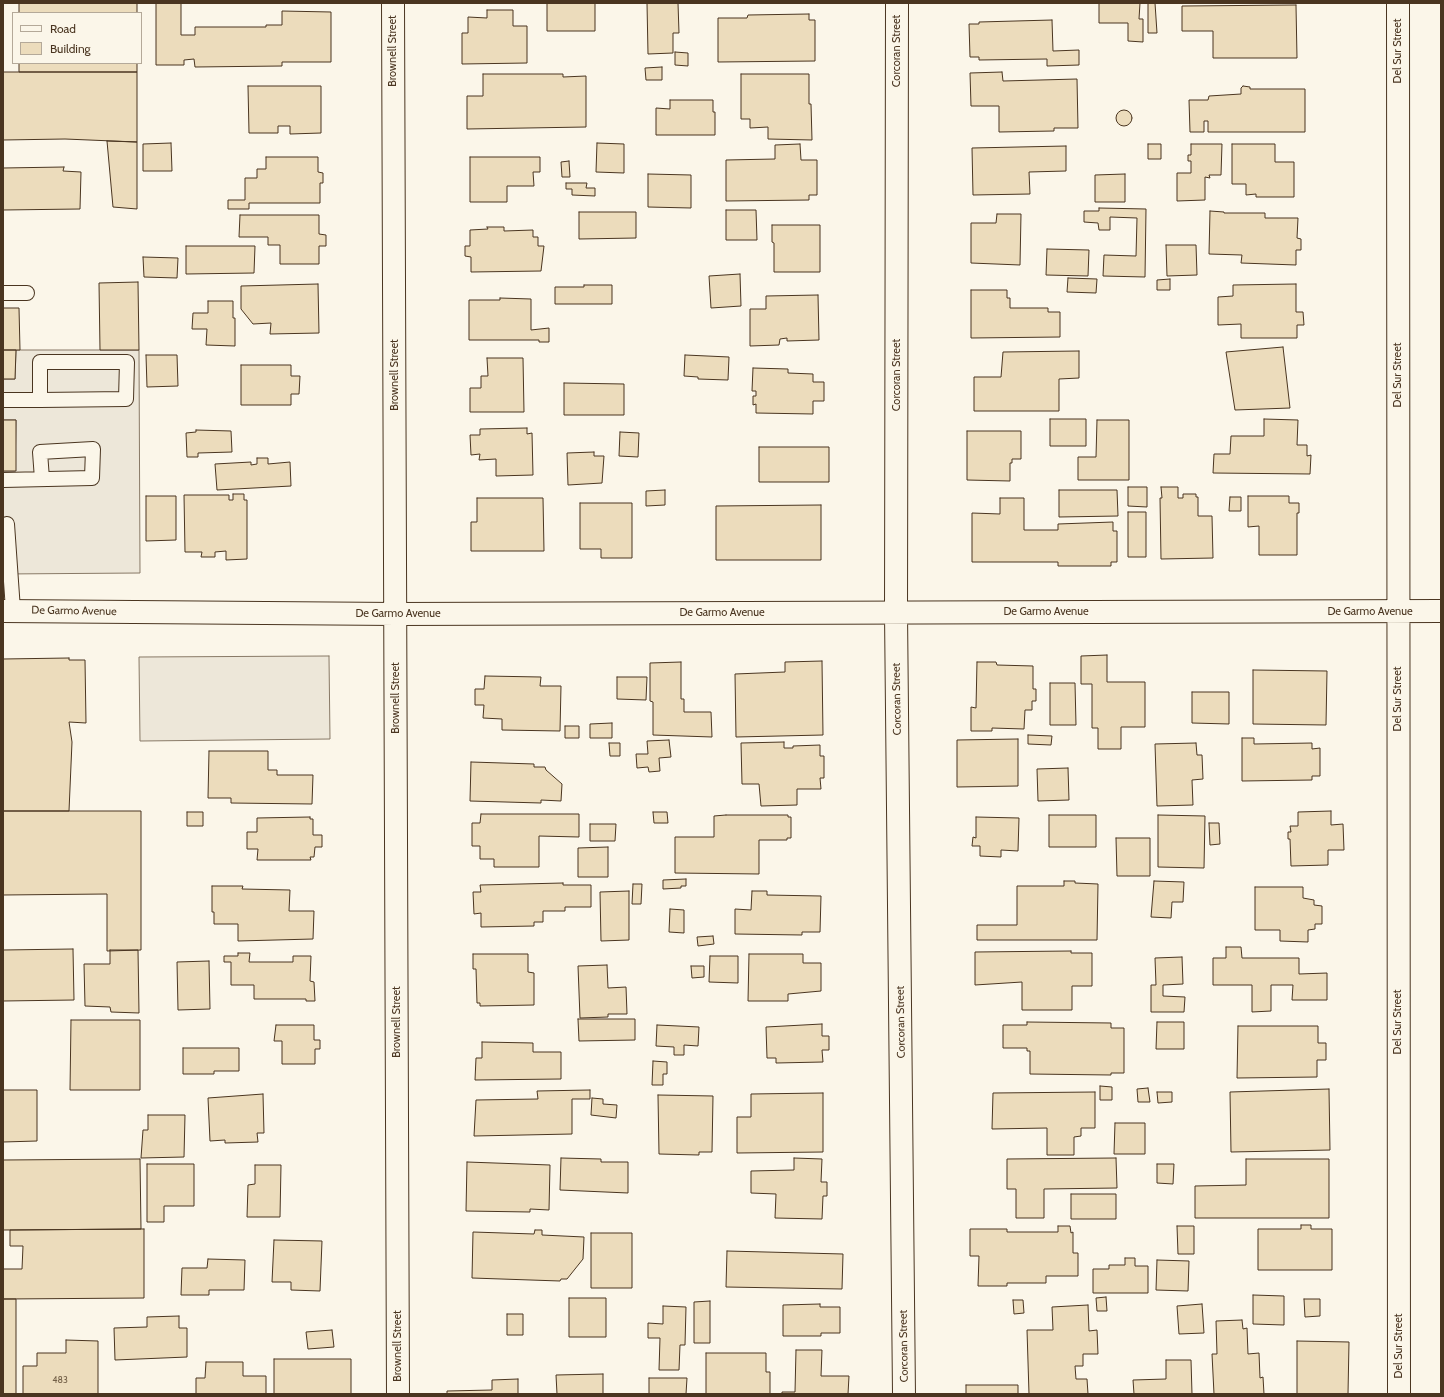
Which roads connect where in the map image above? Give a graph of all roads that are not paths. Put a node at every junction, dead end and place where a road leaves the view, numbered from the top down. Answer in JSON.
{"nodes":[{"id":1,"x":393,"y":3,"type":"edge"},
{"id":2,"x":897,"y":3,"type":"edge"},
{"id":3,"x":1398,"y":3,"type":"edge"},
{"id":4,"x":3,"y":293,"type":"edge"},
{"id":5,"x":27,"y":293,"type":"dead end"},
{"id":6,"x":3,"y":400,"type":"edge"},
{"id":7,"x":40,"y":400,"type":"junction"},
{"id":8,"x":42,"y":479,"type":"dead end"},
{"id":9,"x":3,"y":480,"type":"edge"},
{"id":10,"x":7,"y":524,"type":"dead end"},
{"id":11,"x":8,"y":610,"type":"edge"},
{"id":12,"x":1441,"y":611,"type":"edge"},
{"id":13,"x":1398,"y":612,"type":"junction"},
{"id":14,"x":896,"y":613,"type":"junction"},
{"id":15,"x":396,"y":614,"type":"junction"},
{"id":16,"x":398,"y":1394,"type":"edge"},
{"id":17,"x":904,"y":1394,"type":"edge"},
{"id":18,"x":1399,"y":1394,"type":"edge"}],
"edges":[{"from":1,"to":15,"type":"street","name":"Brownell Street"},
{"from":2,"to":14,"type":"street","name":"Corcoran Street"},
{"from":3,"to":13,"type":"street","name":"Del Sur Street"},
{"from":4,"to":5,"type":"lane"},
{"from":6,"to":7,"type":"lane"},
{"from":7,"to":7,"type":"lane"},
{"from":8,"to":9,"type":"lane"},
{"from":10,"to":11,"type":"lane"},
{"from":11,"to":15,"type":"street","name":"De Garmo Avenue"},
{"from":12,"to":13,"type":"street","name":"De Garmo Avenue"},
{"from":13,"to":14,"type":"street","name":"De Garmo Avenue"},
{"from":13,"to":18,"type":"street","name":"Del Sur Street"},
{"from":14,"to":15,"type":"street","name":"De Garmo Avenue"},
{"from":14,"to":17,"type":"street","name":"Corcoran Street"},
{"from":15,"to":16,"type":"street","name":"Brownell Street"}]}
